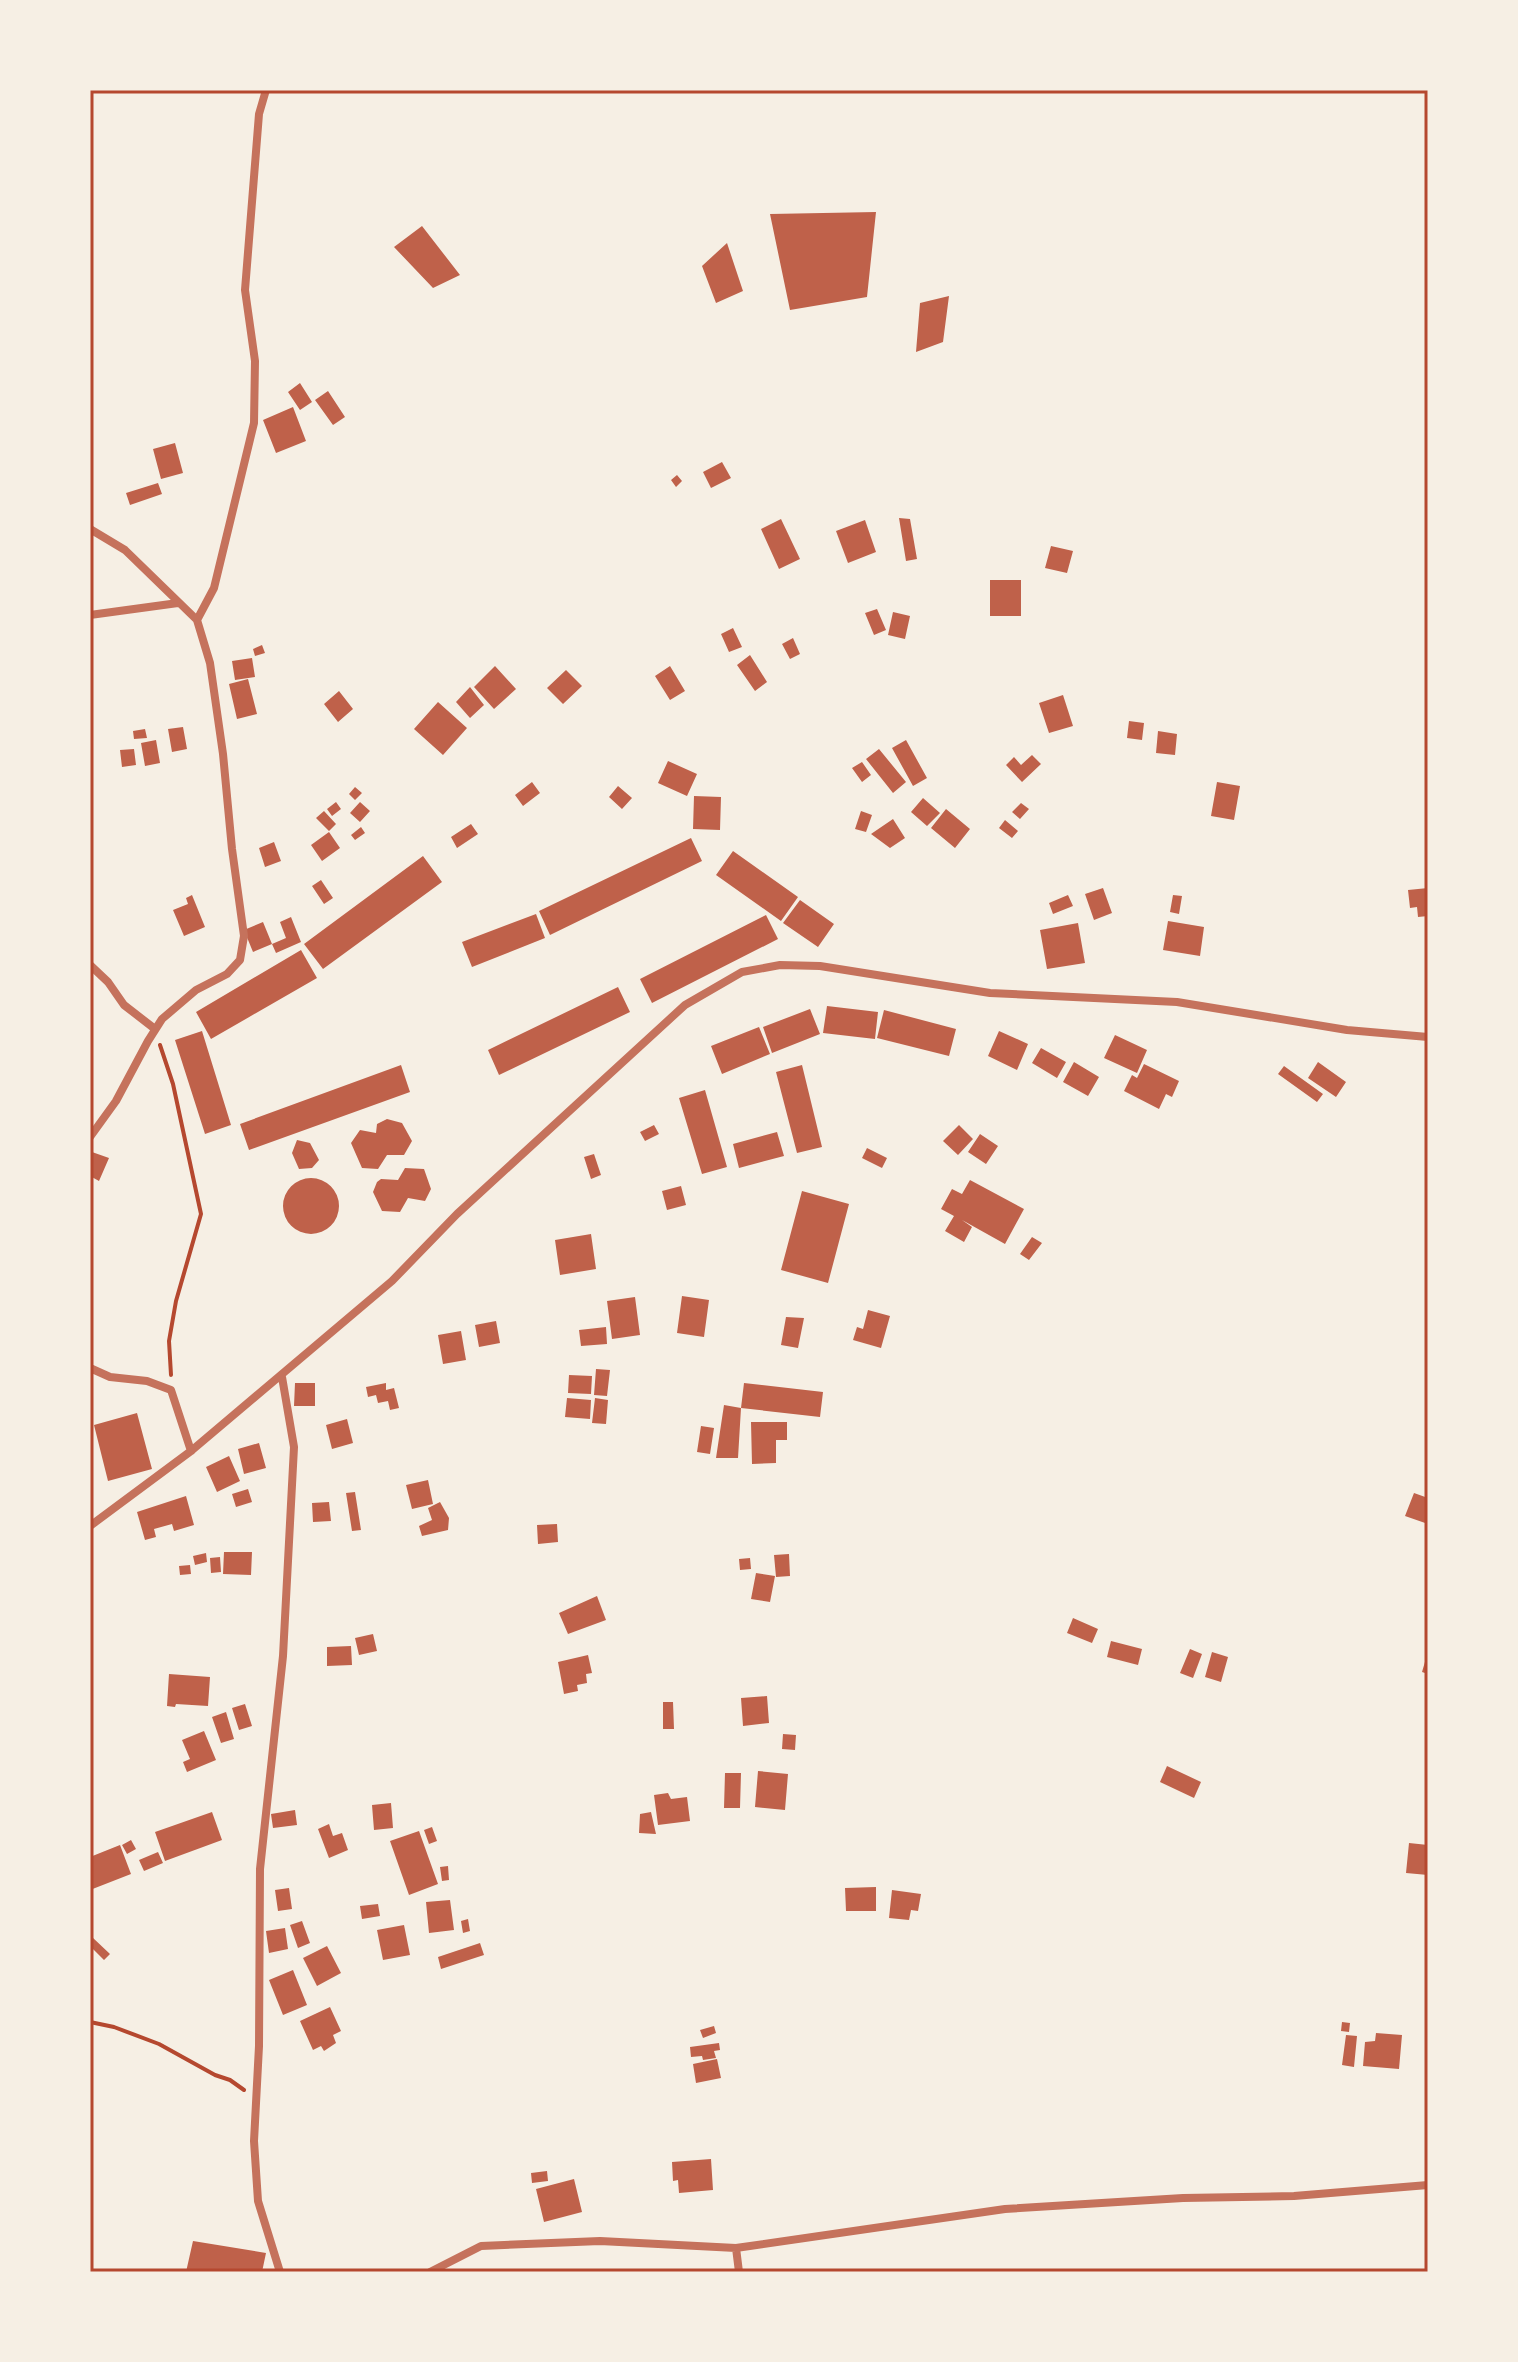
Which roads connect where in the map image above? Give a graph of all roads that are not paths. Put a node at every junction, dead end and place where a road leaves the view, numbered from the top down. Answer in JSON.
{"nodes":[{"id":1,"x":266,"y":90,"type":"edge"},
{"id":2,"x":90,"y":529,"type":"edge"},
{"id":3,"x":178,"y":603,"type":"junction"},
{"id":4,"x":90,"y":615,"type":"edge"},
{"id":5,"x":197,"y":620,"type":"junction"},
{"id":6,"x":90,"y":965,"type":"edge"},
{"id":7,"x":155,"y":1029,"type":"junction"},
{"id":8,"x":1428,"y":1037,"type":"edge"},
{"id":9,"x":90,"y":1137,"type":"edge"},
{"id":10,"x":90,"y":1368,"type":"edge"},
{"id":11,"x":282,"y":1377,"type":"junction"},
{"id":12,"x":191,"y":1451,"type":"junction"},
{"id":13,"x":90,"y":1526,"type":"edge"},
{"id":14,"x":1428,"y":2185,"type":"edge"},
{"id":15,"x":736,"y":2248,"type":"junction"},
{"id":16,"x":280,"y":2272,"type":"edge"},
{"id":17,"x":430,"y":2272,"type":"edge"},
{"id":18,"x":739,"y":2272,"type":"edge"}],
"edges":[{"from":1,"to":5,"type":"street"},
{"from":2,"to":3,"type":"street"},
{"from":3,"to":4,"type":"street"},
{"from":3,"to":5,"type":"street"},
{"from":5,"to":7,"type":"street"},
{"from":6,"to":7,"type":"street"},
{"from":7,"to":9,"type":"street"},
{"from":8,"to":11,"type":"street"},
{"from":10,"to":12,"type":"street"},
{"from":11,"to":12,"type":"street"},
{"from":11,"to":16,"type":"street"},
{"from":12,"to":13,"type":"street"},
{"from":14,"to":15,"type":"street"},
{"from":15,"to":17,"type":"street"},
{"from":15,"to":18,"type":"street"}]}
